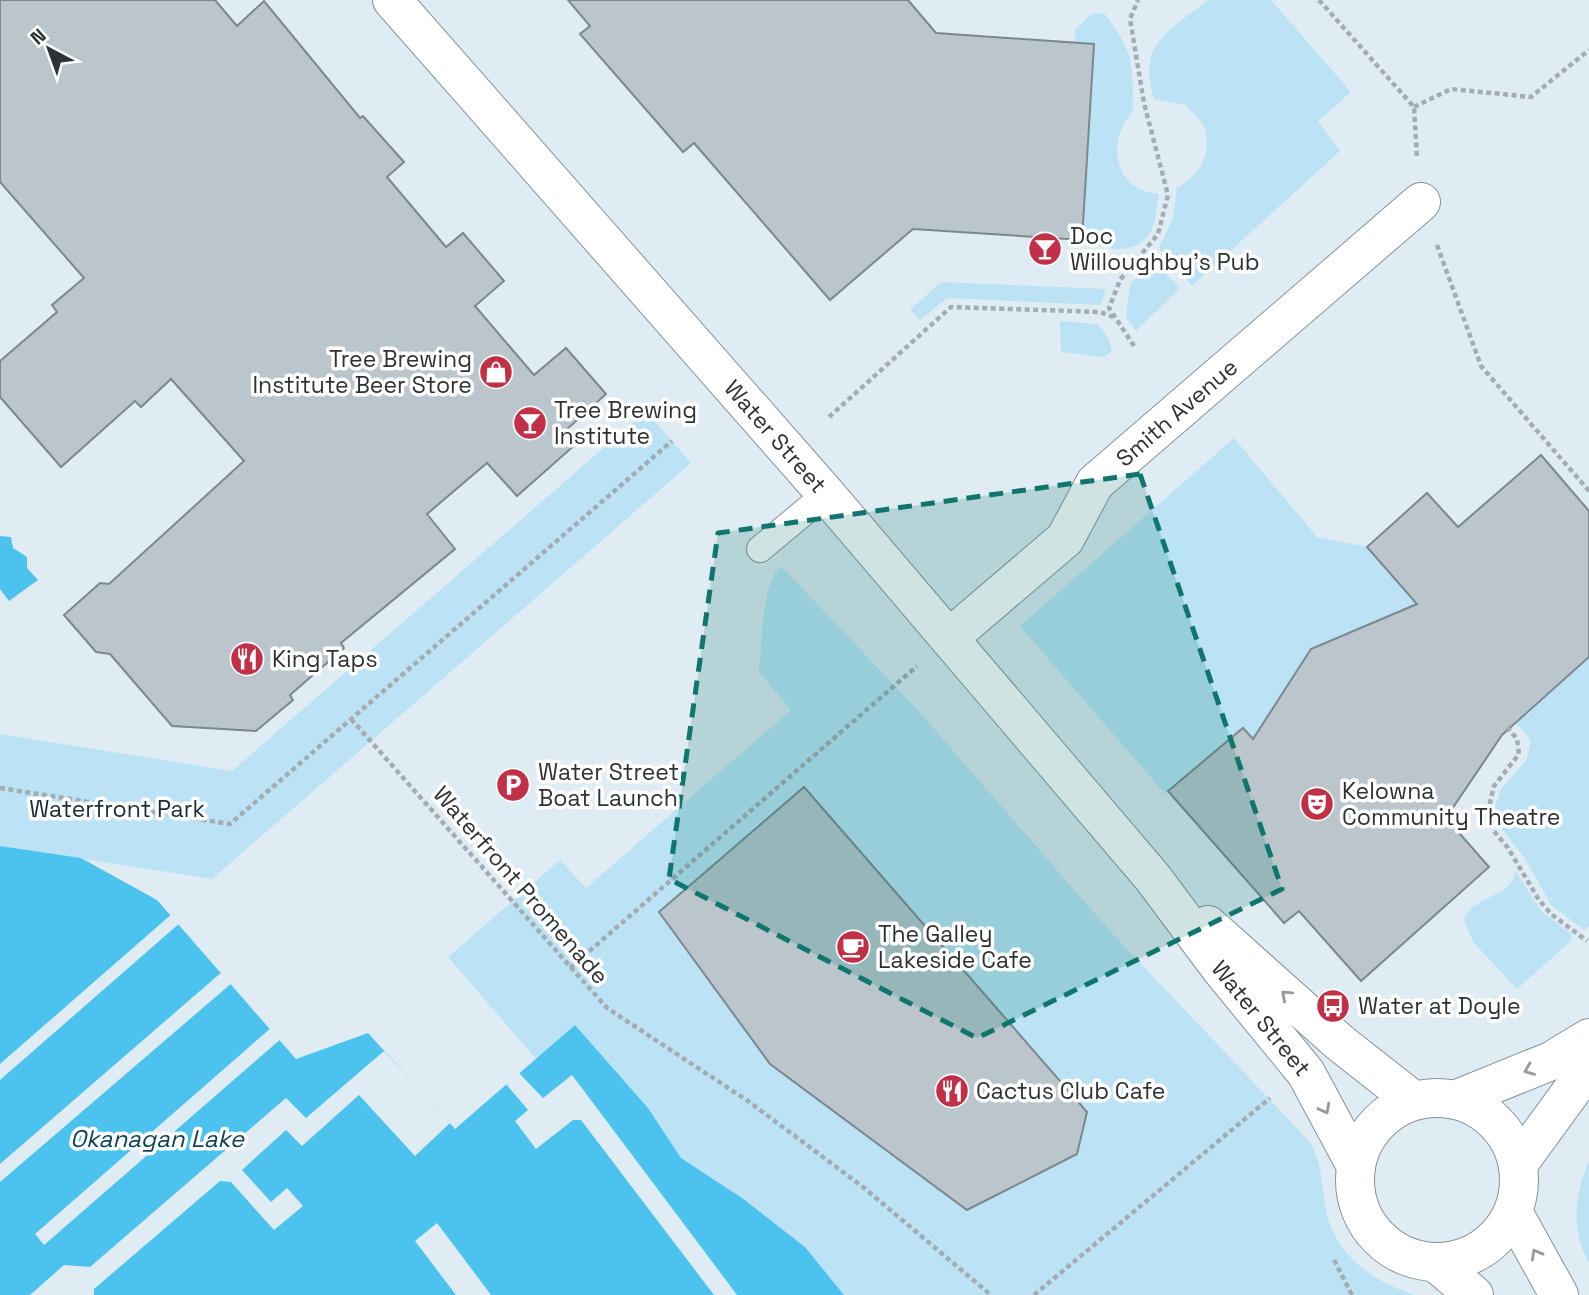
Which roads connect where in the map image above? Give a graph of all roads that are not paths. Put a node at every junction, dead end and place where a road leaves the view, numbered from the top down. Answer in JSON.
{"nodes":[{"id":1,"x":392,"y":0,"type":"edge"},
{"id":2,"x":1421,"y":202,"type":"road end"},
{"id":3,"x":826,"y":494,"type":"junction"},
{"id":4,"x":760,"y":549,"type":"dead end"},
{"id":5,"x":949,"y":638,"type":"junction"},
{"id":6,"x":1153,"y":878,"type":"junction"},
{"id":7,"x":1589,"y":1038,"type":"edge"},
{"id":8,"x":1589,"y":1066,"type":"edge"},
{"id":9,"x":1457,"y":1099,"type":"junction"},
{"id":10,"x":1414,"y":1101,"type":"junction"},
{"id":11,"x":1519,"y":1163,"type":"junction"},
{"id":12,"x":1356,"y":1166,"type":"junction"},
{"id":13,"x":1513,"y":1212,"type":"junction"},
{"id":14,"x":1436,"y":1263,"type":"junction"},
{"id":15,"x":1474,"y":1295,"type":"edge"},
{"id":16,"x":1559,"y":1295,"type":"edge"}],
"edges":[{"from":1,"to":3,"type":"main road","name":"Water Street"},
{"from":2,"to":5,"type":"main road","name":"Smith Avenue"},
{"from":3,"to":4,"type":"lane"},
{"from":3,"to":5,"type":"main road","name":"Water Street"},
{"from":5,"to":6,"type":"main road","name":"Water Street"},
{"from":10,"to":6,"type":"main road","name":"Water Street","one_way":true},
{"from":6,"to":12,"type":"main road","name":"Water Street","one_way":true},
{"from":7,"to":9,"type":"main road","one_way":true},
{"from":8,"to":11,"type":"main road"},
{"from":9,"to":10,"type":"main road"},
{"from":9,"to":11,"type":"main road"},
{"from":10,"to":12,"type":"main road"},
{"from":11,"to":13,"type":"main road"},
{"from":12,"to":14,"type":"main road"},
{"from":13,"to":14,"type":"main road"},
{"from":16,"to":13,"type":"main road","one_way":true},
{"from":14,"to":15,"type":"main road"}]}
